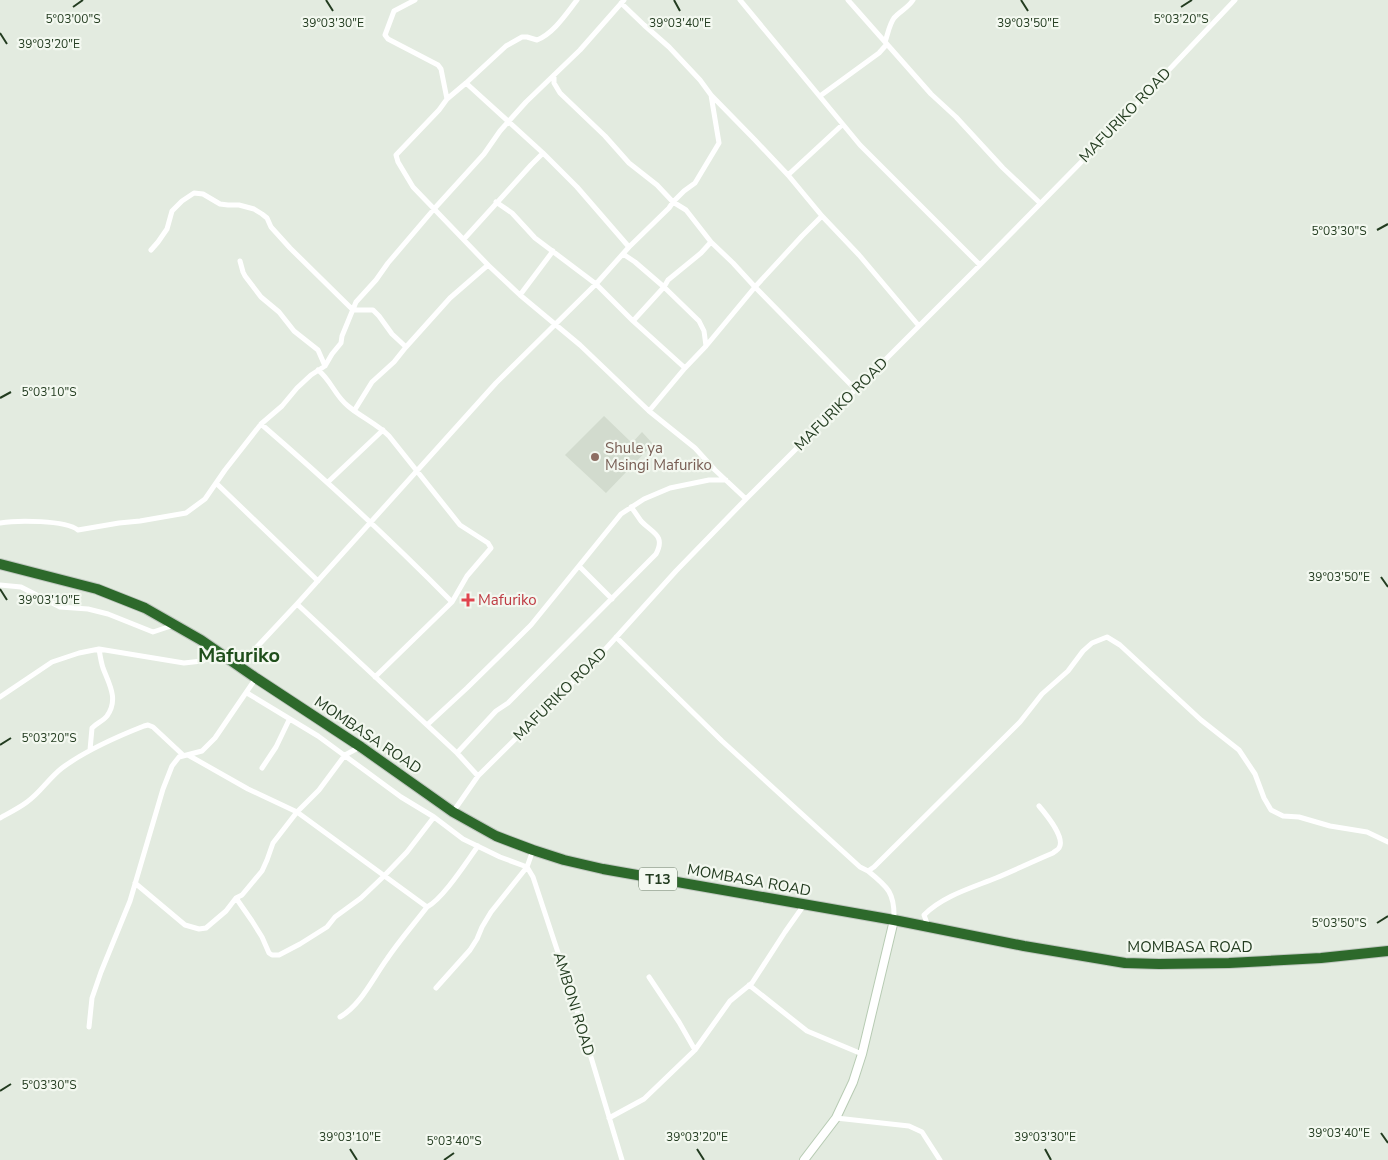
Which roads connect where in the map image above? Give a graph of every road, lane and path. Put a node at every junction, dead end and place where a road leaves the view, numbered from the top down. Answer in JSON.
{"nodes":[{"id":1,"x":415,"y":0,"type":"edge"},
{"id":2,"x":577,"y":0,"type":"edge"},
{"id":3,"x":740,"y":0,"type":"edge"},
{"id":4,"x":848,"y":0,"type":"edge"},
{"id":5,"x":913,"y":0,"type":"edge"},
{"id":6,"x":1235,"y":0,"type":"edge"},
{"id":7,"x":623,"y":1,"type":"edge"},
{"id":8,"x":886,"y":43,"type":"junction"},
{"id":9,"x":554,"y":75,"type":"junction"},
{"id":10,"x":466,"y":83,"type":"junction"},
{"id":11,"x":711,"y":95,"type":"junction"},
{"id":12,"x":820,"y":96,"type":"junction"},
{"id":13,"x":447,"y":99,"type":"junction"},
{"id":14,"x":509,"y":121,"type":"junction"},
{"id":15,"x":842,"y":125,"type":"junction"},
{"id":16,"x":543,"y":153,"type":"junction"},
{"id":17,"x":788,"y":175,"type":"junction"},
{"id":18,"x":496,"y":202,"type":"junction"},
{"id":19,"x":673,"y":202,"type":"junction"},
{"id":20,"x":1040,"y":203,"type":"junction"},
{"id":21,"x":434,"y":209,"type":"junction"},
{"id":22,"x":822,"y":216,"type":"junction"},
{"id":23,"x":464,"y":239,"type":"junction"},
{"id":24,"x":711,"y":242,"type":"junction"},
{"id":25,"x":629,"y":247,"type":"junction"},
{"id":26,"x":150,"y":250,"type":"dead end"},
{"id":27,"x":553,"y":251,"type":"junction"},
{"id":28,"x":623,"y":254,"type":"junction"},
{"id":29,"x":240,"y":261,"type":"dead end"},
{"id":30,"x":488,"y":265,"type":"junction"},
{"id":31,"x":980,"y":265,"type":"junction"},
{"id":32,"x":596,"y":284,"type":"junction"},
{"id":33,"x":664,"y":287,"type":"junction"},
{"id":34,"x":755,"y":287,"type":"junction"},
{"id":35,"x":520,"y":295,"type":"junction"},
{"id":36,"x":353,"y":310,"type":"junction"},
{"id":37,"x":633,"y":321,"type":"junction"},
{"id":38,"x":555,"y":325,"type":"junction"},
{"id":39,"x":919,"y":326,"type":"junction"},
{"id":40,"x":706,"y":346,"type":"junction"},
{"id":41,"x":406,"y":347,"type":"junction"},
{"id":42,"x":325,"y":366,"type":"junction"},
{"id":43,"x":685,"y":368,"type":"junction"},
{"id":44,"x":318,"y":370,"type":"junction"},
{"id":45,"x":856,"y":390,"type":"junction"},
{"id":46,"x":354,"y":411,"type":"junction"},
{"id":47,"x":649,"y":411,"type":"junction"},
{"id":48,"x":261,"y":424,"type":"junction"},
{"id":49,"x":383,"y":430,"type":"junction"},
{"id":50,"x":417,"y":472,"type":"junction"},
{"id":51,"x":726,"y":480,"type":"junction"},
{"id":52,"x":328,"y":482,"type":"junction"},
{"id":53,"x":216,"y":484,"type":"junction"},
{"id":54,"x":746,"y":499,"type":"junction"},
{"id":55,"x":631,"y":507,"type":"junction"},
{"id":56,"x":0,"y":523,"type":"edge"},
{"id":57,"x":370,"y":523,"type":"junction"},
{"id":58,"x":0,"y":564,"type":"edge"},
{"id":59,"x":579,"y":566,"type":"junction"},
{"id":60,"x":318,"y":580,"type":"junction"},
{"id":61,"x":0,"y":585,"type":"edge"},
{"id":62,"x":612,"y":599,"type":"junction"},
{"id":63,"x":452,"y":602,"type":"junction"},
{"id":64,"x":297,"y":604,"type":"junction"},
{"id":65,"x":174,"y":625,"type":"junction"},
{"id":66,"x":616,"y":637,"type":"junction"},
{"id":67,"x":99,"y":649,"type":"junction"},
{"id":68,"x":222,"y":655,"type":"junction"},
{"id":69,"x":238,"y":667,"type":"junction"},
{"id":70,"x":375,"y":677,"type":"junction"},
{"id":71,"x":256,"y":678,"type":"junction"},
{"id":72,"x":247,"y":693,"type":"junction"},
{"id":73,"x":0,"y":697,"type":"edge"},
{"id":74,"x":289,"y":720,"type":"junction"},
{"id":75,"x":427,"y":725,"type":"junction"},
{"id":76,"x":361,"y":747,"type":"junction"},
{"id":77,"x":90,"y":750,"type":"junction"},
{"id":78,"x":457,"y":753,"type":"junction"},
{"id":79,"x":185,"y":755,"type":"junction"},
{"id":80,"x":345,"y":756,"type":"junction"},
{"id":81,"x":262,"y":768,"type":"dead end"},
{"id":82,"x":478,"y":776,"type":"junction"},
{"id":83,"x":1039,"y":806,"type":"dead end"},
{"id":84,"x":297,"y":812,"type":"junction"},
{"id":85,"x":453,"y":812,"type":"junction"},
{"id":86,"x":434,"y":817,"type":"junction"},
{"id":87,"x":0,"y":818,"type":"edge"},
{"id":88,"x":1388,"y":842,"type":"edge"},
{"id":89,"x":478,"y":846,"type":"junction"},
{"id":90,"x":533,"y":850,"type":"junction"},
{"id":91,"x":527,"y":867,"type":"junction"},
{"id":92,"x":868,"y":871,"type":"junction"},
{"id":93,"x":384,"y":876,"type":"junction"},
{"id":94,"x":135,"y":883,"type":"junction"},
{"id":95,"x":236,"y":898,"type":"junction"},
{"id":96,"x":805,"y":905,"type":"junction"},
{"id":97,"x":427,"y":906,"type":"junction"},
{"id":98,"x":894,"y":920,"type":"junction"},
{"id":99,"x":928,"y":927,"type":"junction"},
{"id":100,"x":1388,"y":952,"type":"edge"},
{"id":101,"x":649,"y":977,"type":"dead end"},
{"id":102,"x":749,"y":985,"type":"junction"},
{"id":103,"x":436,"y":988,"type":"dead end"},
{"id":104,"x":340,"y":1017,"type":"dead end"},
{"id":105,"x":89,"y":1027,"type":"dead end"},
{"id":106,"x":695,"y":1050,"type":"junction"},
{"id":107,"x":862,"y":1054,"type":"junction"},
{"id":108,"x":609,"y":1118,"type":"junction"},
{"id":109,"x":836,"y":1118,"type":"junction"},
{"id":110,"x":622,"y":1160,"type":"edge"},
{"id":111,"x":804,"y":1160,"type":"edge"},
{"id":112,"x":940,"y":1160,"type":"edge"}],
"edges":[{"from":1,"to":13,"type":"street"},
{"from":2,"to":10,"type":"street"},
{"from":3,"to":12,"type":"street"},
{"from":4,"to":8,"type":"street"},
{"from":5,"to":8,"type":"street"},
{"from":6,"to":20,"type":"street","name":"MAFURIKO ROAD"},
{"from":7,"to":9,"type":"street"},
{"from":7,"to":11,"type":"street"},
{"from":8,"to":12,"type":"street"},
{"from":8,"to":20,"type":"street"},
{"from":9,"to":14,"type":"street"},
{"from":9,"to":19,"type":"street"},
{"from":10,"to":13,"type":"street"},
{"from":10,"to":14,"type":"street"},
{"from":11,"to":17,"type":"street"},
{"from":11,"to":19,"type":"street"},
{"from":12,"to":15,"type":"street"},
{"from":13,"to":21,"type":"street"},
{"from":14,"to":16,"type":"street"},
{"from":14,"to":21,"type":"street"},
{"from":15,"to":17,"type":"street"},
{"from":15,"to":31,"type":"street"},
{"from":16,"to":18,"type":"street"},
{"from":16,"to":25,"type":"street"},
{"from":17,"to":22,"type":"street"},
{"from":18,"to":23,"type":"street"},
{"from":18,"to":27,"type":"street"},
{"from":19,"to":24,"type":"street"},
{"from":19,"to":25,"type":"street"},
{"from":20,"to":31,"type":"street","name":"MAFURIKO ROAD"},
{"from":21,"to":23,"type":"street"},
{"from":21,"to":36,"type":"street"},
{"from":22,"to":34,"type":"street"},
{"from":22,"to":39,"type":"street"},
{"from":23,"to":30,"type":"street"},
{"from":24,"to":33,"type":"street"},
{"from":24,"to":34,"type":"street"},
{"from":25,"to":28,"type":"street"},
{"from":26,"to":36,"type":"street"},
{"from":27,"to":32,"type":"street"},
{"from":27,"to":35,"type":"street"},
{"from":28,"to":32,"type":"street"},
{"from":28,"to":33,"type":"street"},
{"from":29,"to":42,"type":"street"},
{"from":30,"to":35,"type":"street"},
{"from":30,"to":41,"type":"street"},
{"from":31,"to":39,"type":"street","name":"MAFURIKO ROAD"},
{"from":32,"to":37,"type":"street"},
{"from":32,"to":38,"type":"street"},
{"from":33,"to":37,"type":"street"},
{"from":33,"to":40,"type":"street"},
{"from":34,"to":40,"type":"street"},
{"from":34,"to":45,"type":"street"},
{"from":35,"to":38,"type":"street"},
{"from":36,"to":41,"type":"street"},
{"from":36,"to":42,"type":"street"},
{"from":37,"to":43,"type":"street"},
{"from":38,"to":47,"type":"street"},
{"from":38,"to":50,"type":"street"},
{"from":39,"to":45,"type":"street","name":"MAFURIKO ROAD"},
{"from":40,"to":43,"type":"street"},
{"from":41,"to":46,"type":"street"},
{"from":42,"to":44,"type":"street"},
{"from":43,"to":47,"type":"street"},
{"from":44,"to":46,"type":"street"},
{"from":44,"to":48,"type":"street"},
{"from":45,"to":54,"type":"street","name":"MAFURIKO ROAD"},
{"from":46,"to":49,"type":"street"},
{"from":47,"to":51,"type":"street"},
{"from":48,"to":52,"type":"street"},
{"from":48,"to":53,"type":"street"},
{"from":49,"to":50,"type":"street"},
{"from":49,"to":52,"type":"street"},
{"from":50,"to":57,"type":"street"},
{"from":50,"to":63,"type":"street"},
{"from":51,"to":54,"type":"street"},
{"from":51,"to":55,"type":"street"},
{"from":52,"to":57,"type":"street"},
{"from":53,"to":56,"type":"street"},
{"from":53,"to":60,"type":"street"},
{"from":54,"to":66,"type":"street","name":"MAFURIKO ROAD"},
{"from":55,"to":59,"type":"street"},
{"from":55,"to":62,"type":"street"},
{"from":57,"to":60,"type":"street"},
{"from":57,"to":63,"type":"street"},
{"from":58,"to":65,"type":"highway","name":"MOMBASA ROAD","number":"T13"},
{"from":59,"to":62,"type":"street"},
{"from":59,"to":75,"type":"street"},
{"from":60,"to":64,"type":"street"},
{"from":61,"to":65,"type":"street"},
{"from":62,"to":78,"type":"street"},
{"from":63,"to":70,"type":"street"},
{"from":64,"to":69,"type":"street"},
{"from":64,"to":70,"type":"street"},
{"from":65,"to":68,"type":"highway","name":"MOMBASA ROAD","number":"T13"},
{"from":66,"to":82,"type":"street","name":"MAFURIKO ROAD"},
{"from":66,"to":92,"type":"street"},
{"from":67,"to":68,"type":"street"},
{"from":67,"to":73,"type":"street"},
{"from":67,"to":77,"type":"street"},
{"from":68,"to":69,"type":"highway","name":"MOMBASA ROAD","number":"T13"},
{"from":69,"to":71,"type":"highway","name":"MOMBASA ROAD","number":"T13"},
{"from":70,"to":75,"type":"street"},
{"from":71,"to":72,"type":"street"},
{"from":71,"to":76,"type":"highway","name":"MOMBASA ROAD","number":"T13"},
{"from":72,"to":74,"type":"street"},
{"from":72,"to":79,"type":"street"},
{"from":74,"to":80,"type":"street"},
{"from":74,"to":81,"type":"street"},
{"from":75,"to":78,"type":"street"},
{"from":76,"to":80,"type":"street"},
{"from":76,"to":85,"type":"highway","name":"MOMBASA ROAD","number":"T13"},
{"from":77,"to":79,"type":"street"},
{"from":77,"to":87,"type":"street"},
{"from":78,"to":82,"type":"street"},
{"from":79,"to":84,"type":"street"},
{"from":79,"to":94,"type":"street"},
{"from":80,"to":84,"type":"street"},
{"from":80,"to":86,"type":"street"},
{"from":82,"to":85,"type":"street","name":"MAFURIKO ROAD"},
{"from":83,"to":99,"type":"street"},
{"from":84,"to":93,"type":"street"},
{"from":84,"to":95,"type":"street"},
{"from":85,"to":90,"type":"highway","name":"MOMBASA ROAD","number":"T13"},
{"from":86,"to":89,"type":"street"},
{"from":86,"to":93,"type":"street"},
{"from":88,"to":92,"type":"street"},
{"from":89,"to":91,"type":"street"},
{"from":89,"to":97,"type":"street"},
{"from":90,"to":91,"type":"street"},
{"from":90,"to":96,"type":"highway","name":"MOMBASA ROAD","number":"T13"},
{"from":91,"to":103,"type":"street"},
{"from":91,"to":108,"type":"street","name":"AMBONI ROAD"},
{"from":92,"to":98,"type":"street"},
{"from":93,"to":95,"type":"street"},
{"from":93,"to":97,"type":"street"},
{"from":94,"to":95,"type":"street"},
{"from":94,"to":105,"type":"street"},
{"from":96,"to":98,"type":"highway","name":"MOMBASA ROAD","number":"T13"},
{"from":96,"to":102,"type":"street"},
{"from":97,"to":104,"type":"street"},
{"from":98,"to":99,"type":"highway","name":"MOMBASA ROAD","number":"T13"},
{"from":98,"to":107,"type":"main road"},
{"from":99,"to":100,"type":"highway","name":"MOMBASA ROAD","number":"T13"},
{"from":101,"to":106,"type":"street"},
{"from":102,"to":106,"type":"street"},
{"from":102,"to":107,"type":"street"},
{"from":106,"to":108,"type":"street"},
{"from":107,"to":109,"type":"main road"},
{"from":108,"to":110,"type":"street","name":"AMBONI ROAD"},
{"from":109,"to":111,"type":"main road"},
{"from":109,"to":112,"type":"street"}]}
